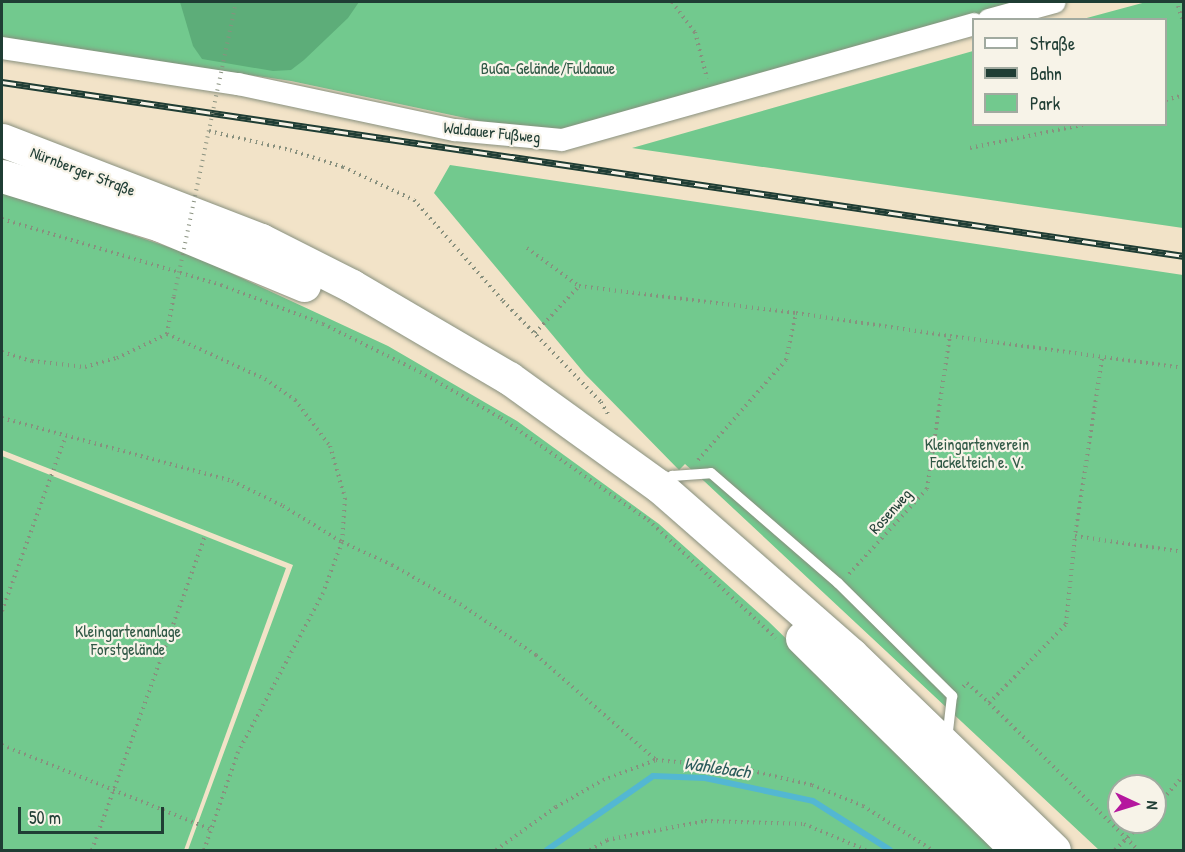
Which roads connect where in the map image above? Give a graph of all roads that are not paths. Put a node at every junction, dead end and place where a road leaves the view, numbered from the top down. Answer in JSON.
{"nodes":[{"id":1,"x":1055,"y":2,"type":"edge"},
{"id":2,"x":996,"y":18,"type":"edge"},
{"id":3,"x":972,"y":25,"type":"edge"},
{"id":4,"x":2,"y":48,"type":"edge"},
{"id":5,"x":2,"y":140,"type":"edge"},
{"id":6,"x":2,"y":176,"type":"edge"},
{"id":7,"x":659,"y":486,"type":"junction"},
{"id":8,"x":946,"y":746,"type":"junction"},
{"id":9,"x":1017,"y":850,"type":"edge"},
{"id":10,"x":1054,"y":850,"type":"edge"}],
"edges":[{"from":1,"to":2,"type":"street"},
{"from":3,"to":4,"type":"street","name":"Waldauer Fußweg"},
{"from":5,"to":7,"type":"main road","name":"Nürnberger Straße"},
{"from":6,"to":9,"type":"main road"},
{"from":7,"to":8,"type":"main road","name":"Nürnberger Straße"},
{"from":7,"to":8,"type":"lane"},
{"from":8,"to":10,"type":"main road","name":"Nürnberger Straße"}]}
